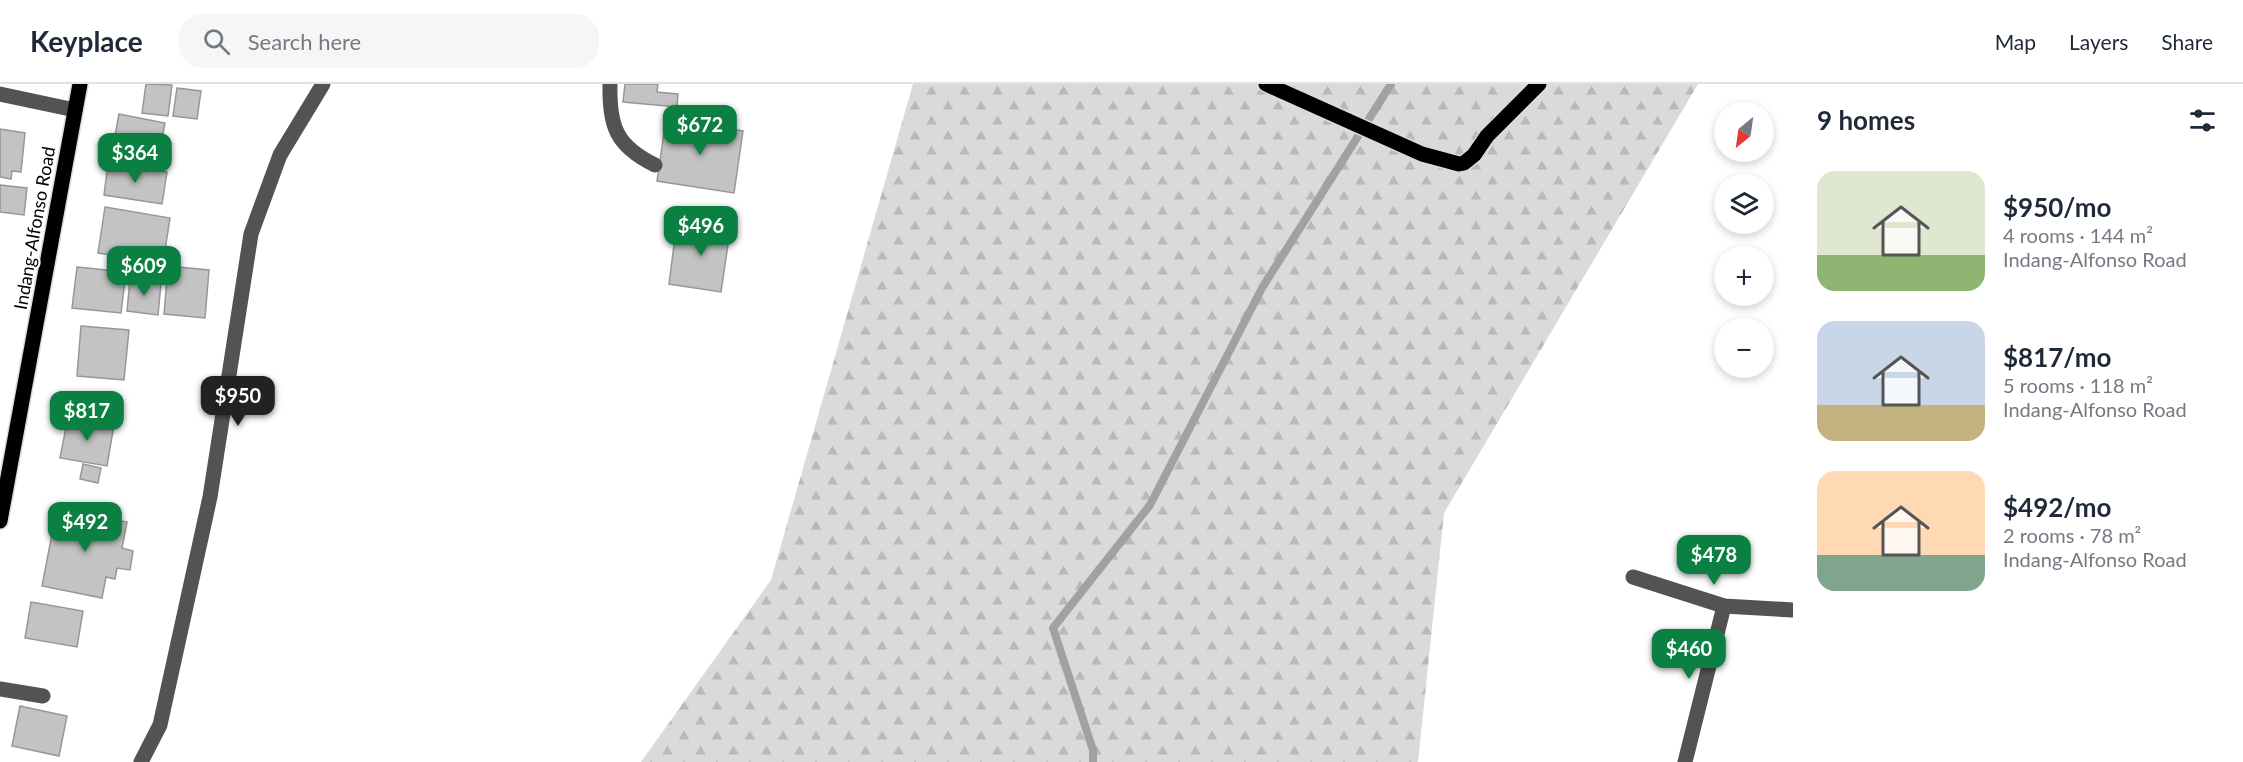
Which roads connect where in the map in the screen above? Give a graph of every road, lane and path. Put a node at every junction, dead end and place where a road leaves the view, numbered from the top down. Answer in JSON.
{"nodes":[{"id":1,"x":80,"y":84,"type":"edge"},
{"id":2,"x":323,"y":84,"type":"edge"},
{"id":3,"x":610,"y":84,"type":"edge"},
{"id":4,"x":1266,"y":84,"type":"edge"},
{"id":5,"x":1539,"y":84,"type":"edge"},
{"id":6,"x":0,"y":94,"type":"edge"},
{"id":7,"x":75,"y":110,"type":"junction"},
{"id":8,"x":655,"y":165,"type":"dead end"},
{"id":9,"x":0,"y":521,"type":"edge"},
{"id":10,"x":1633,"y":577,"type":"dead end"},
{"id":11,"x":1724,"y":606,"type":"junction"},
{"id":12,"x":1793,"y":610,"type":"edge"},
{"id":13,"x":0,"y":689,"type":"edge"},
{"id":14,"x":43,"y":696,"type":"dead end"},
{"id":15,"x":141,"y":762,"type":"edge"},
{"id":16,"x":1685,"y":762,"type":"edge"}],
"edges":[{"from":1,"to":7,"type":"main road","name":"Indang-Alfonso Road"},
{"from":2,"to":15,"type":"street"},
{"from":3,"to":8,"type":"street"},
{"from":4,"to":5,"type":"main road"},
{"from":6,"to":7,"type":"street"},
{"from":7,"to":9,"type":"main road","name":"Indang-Alfonso Road"},
{"from":10,"to":11,"type":"street"},
{"from":11,"to":12,"type":"street"},
{"from":11,"to":16,"type":"street"},
{"from":13,"to":14,"type":"street"}]}
